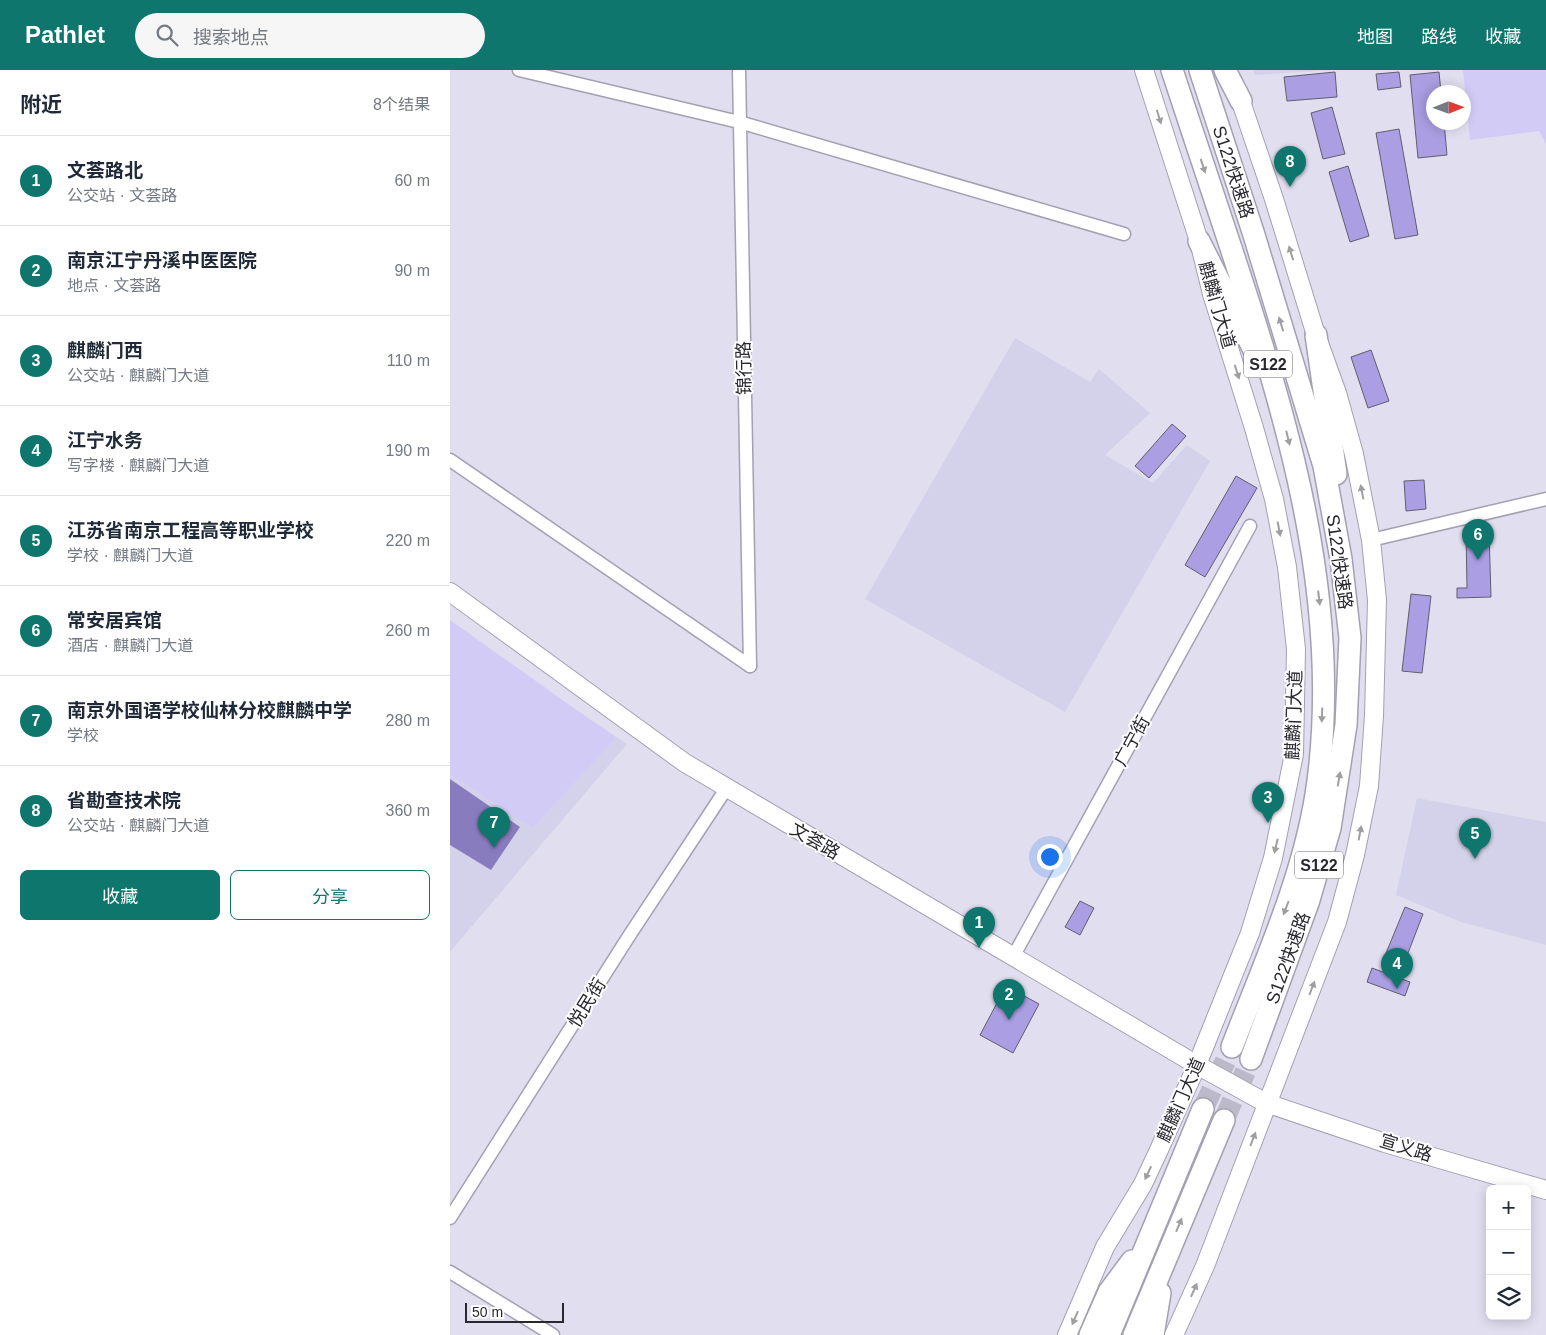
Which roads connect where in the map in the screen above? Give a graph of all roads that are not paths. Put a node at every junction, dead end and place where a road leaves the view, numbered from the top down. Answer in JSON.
{"nodes":[{"id":1,"x":519,"y":70,"type":"edge"},
{"id":2,"x":740,"y":70,"type":"edge"},
{"id":3,"x":1144,"y":70,"type":"edge"},
{"id":4,"x":1172,"y":70,"type":"edge"},
{"id":5,"x":1200,"y":70,"type":"edge"},
{"id":6,"x":1225,"y":70,"type":"edge"},
{"id":7,"x":1231,"y":70,"type":"edge"},
{"id":8,"x":1241,"y":101,"type":"junction"},
{"id":9,"x":739,"y":122,"type":"junction"},
{"id":10,"x":1124,"y":234,"type":"dead end"},
{"id":11,"x":1200,"y":241,"type":"junction"},
{"id":12,"x":1316,"y":335,"type":"junction"},
{"id":13,"x":1279,"y":401,"type":"junction"},
{"id":14,"x":450,"y":460,"type":"edge"},
{"id":15,"x":1546,"y":499,"type":"edge"},
{"id":16,"x":1250,"y":526,"type":"dead end"},
{"id":17,"x":1371,"y":540,"type":"junction"},
{"id":18,"x":1341,"y":560,"type":"junction"},
{"id":19,"x":450,"y":592,"type":"edge"},
{"id":20,"x":726,"y":789,"type":"junction"},
{"id":21,"x":1012,"y":956,"type":"junction"},
{"id":22,"x":1232,"y":1047,"type":"tunnel mouth"},
{"id":23,"x":1251,"y":1059,"type":"tunnel mouth"},
{"id":24,"x":1197,"y":1065,"type":"junction"},
{"id":25,"x":1266,"y":1103,"type":"junction"},
{"id":26,"x":1203,"y":1109,"type":"tunnel mouth"},
{"id":27,"x":1224,"y":1120,"type":"tunnel mouth"},
{"id":28,"x":1546,"y":1190,"type":"edge"},
{"id":29,"x":450,"y":1218,"type":"edge"},
{"id":30,"x":1153,"y":1232,"type":"junction"},
{"id":31,"x":1165,"y":1257,"type":"junction"},
{"id":32,"x":450,"y":1272,"type":"edge"},
{"id":33,"x":553,"y":1335,"type":"edge"},
{"id":34,"x":1068,"y":1335,"type":"edge"},
{"id":35,"x":1090,"y":1335,"type":"edge"},
{"id":36,"x":1109,"y":1335,"type":"edge"},
{"id":37,"x":1134,"y":1335,"type":"edge"},
{"id":38,"x":1153,"y":1335,"type":"edge"},
{"id":39,"x":1174,"y":1335,"type":"edge"}],
"edges":[{"from":1,"to":9,"type":"street"},
{"from":2,"to":9,"type":"street","name":"锦行路"},
{"from":3,"to":11,"type":"street","name":"麒麟门大道","one_way":true},
{"from":4,"to":13,"type":"highway","name":"S122快速路","number":"S122","one_way":true},
{"from":18,"to":5,"type":"highway","name":"S122快速路","number":"S122","one_way":true},
{"from":6,"to":8,"type":"highway"},
{"from":7,"to":8,"type":"street"},
{"from":12,"to":8,"type":"street","one_way":true},
{"from":9,"to":10,"type":"street"},
{"from":9,"to":14,"type":"street","name":"锦行路"},
{"from":11,"to":13,"type":"highway"},
{"from":11,"to":24,"type":"street","name":"麒麟门大道","one_way":true},
{"from":17,"to":12,"type":"street","one_way":true},
{"from":12,"to":18,"type":"highway"},
{"from":13,"to":22,"type":"highway","name":"S122快速路","number":"S122","one_way":true},
{"from":15,"to":17,"type":"street"},
{"from":16,"to":21,"type":"street","name":"广宁街"},
{"from":25,"to":17,"type":"street","one_way":true},
{"from":23,"to":18,"type":"highway","name":"S122快速路","number":"S122","one_way":true},
{"from":19,"to":20,"type":"street","name":"文荟路"},
{"from":20,"to":21,"type":"street","name":"文荟路"},
{"from":20,"to":29,"type":"street","name":"悦民街"},
{"from":21,"to":24,"type":"street","name":"文荟路"},
{"from":24,"to":25,"type":"street","name":"宣义路"},
{"from":24,"to":34,"type":"street","name":"麒麟门大道","one_way":true},
{"from":25,"to":28,"type":"street","name":"宣义路"},
{"from":39,"to":25,"type":"street","one_way":true},
{"from":26,"to":30,"type":"highway"},
{"from":31,"to":27,"type":"highway","one_way":true},
{"from":30,"to":35,"type":"highway"},
{"from":30,"to":36,"type":"highway"},
{"from":31,"to":37,"type":"highway"},
{"from":31,"to":38,"type":"highway"},
{"from":32,"to":33,"type":"street"}]}
